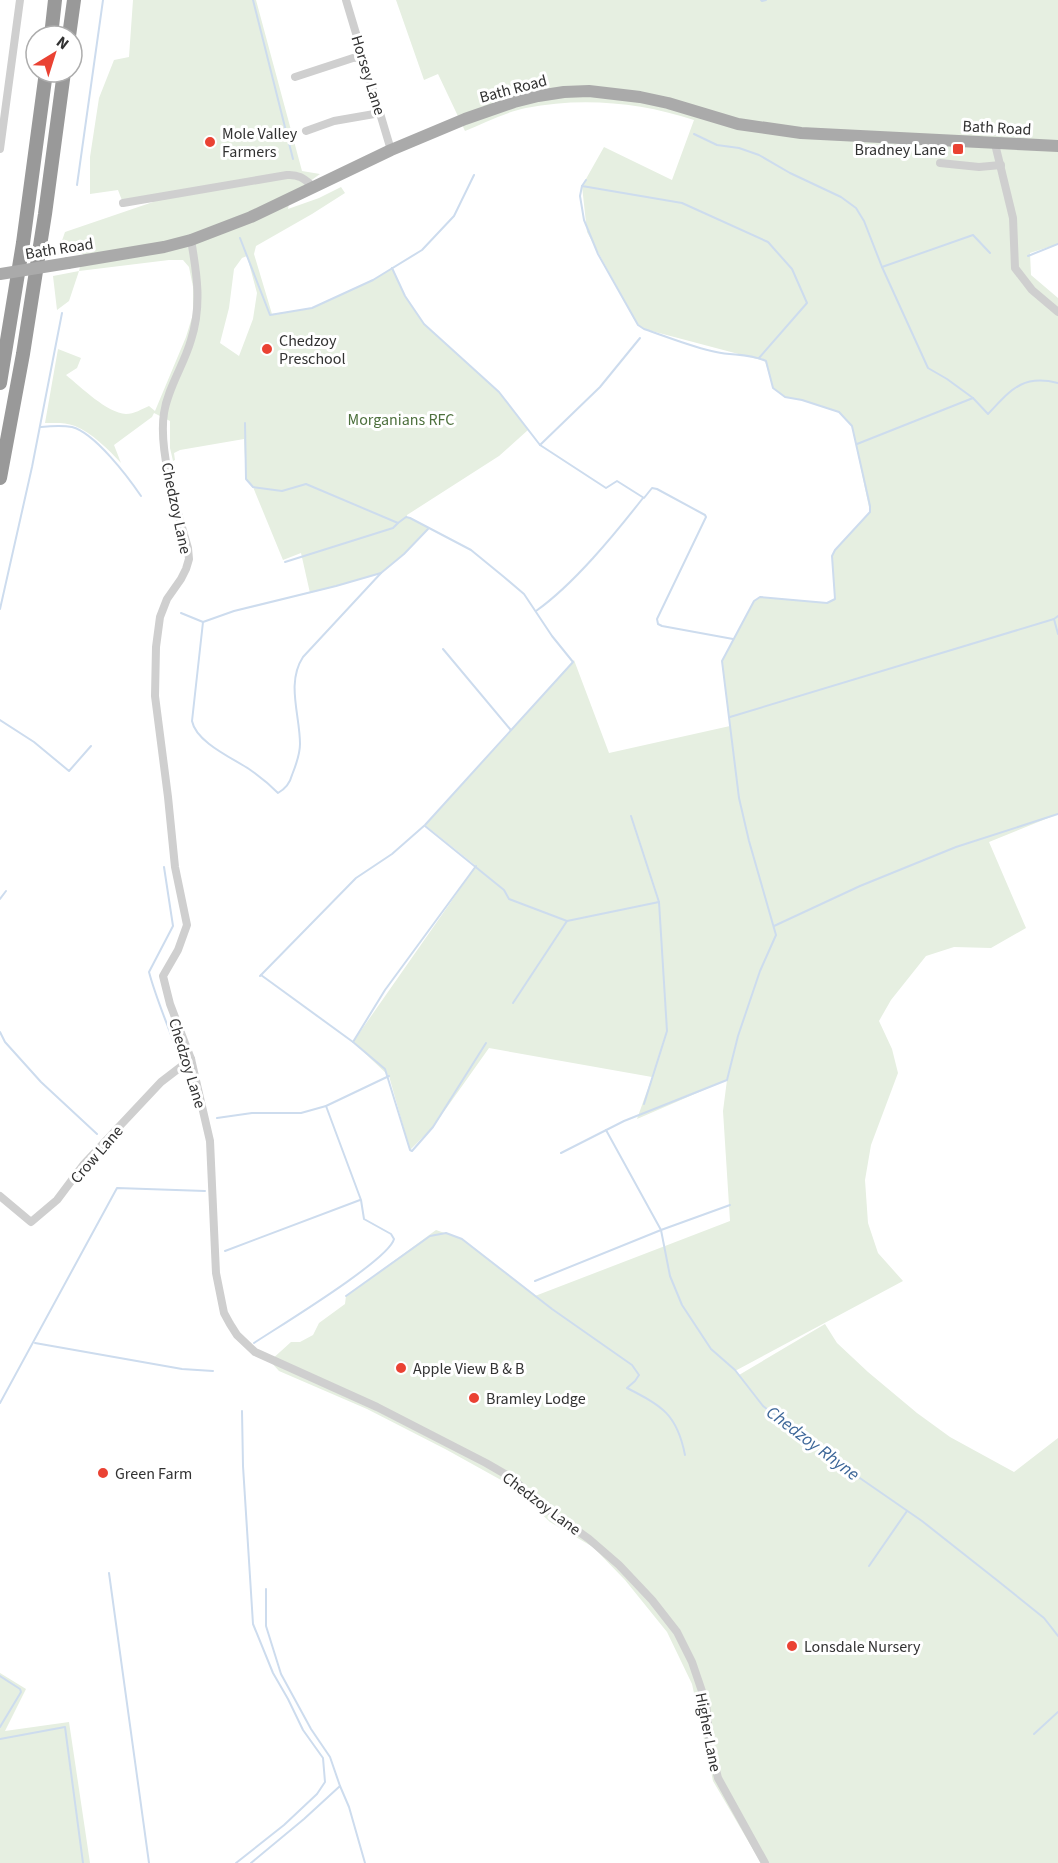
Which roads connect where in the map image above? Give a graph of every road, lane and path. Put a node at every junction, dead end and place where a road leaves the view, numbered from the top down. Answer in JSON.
{"nodes":[{"id":1,"x":20,"y":0,"type":"edge"},
{"id":2,"x":55,"y":0,"type":"edge"},
{"id":3,"x":74,"y":0,"type":"edge"},
{"id":4,"x":346,"y":0,"type":"edge"},
{"id":5,"x":52,"y":24,"type":"edge"},
{"id":6,"x":71,"y":24,"type":"edge"},
{"id":7,"x":363,"y":57,"type":"junction"},
{"id":8,"x":294,"y":77,"type":"dead end"},
{"id":9,"x":44,"y":84,"type":"edge"},
{"id":10,"x":62,"y":84,"type":"edge"},
{"id":11,"x":380,"y":113,"type":"junction"},
{"id":12,"x":306,"y":131,"type":"dead end"},
{"id":13,"x":995,"y":144,"type":"junction"},
{"id":14,"x":1058,"y":146,"type":"edge"},
{"id":15,"x":0,"y":148,"type":"edge"},
{"id":16,"x":391,"y":150,"type":"junction"},
{"id":17,"x":940,"y":163,"type":"dead end"},
{"id":18,"x":1001,"y":165,"type":"junction"},
{"id":19,"x":315,"y":188,"type":"junction"},
{"id":20,"x":123,"y":203,"type":"dead end"},
{"id":21,"x":191,"y":240,"type":"junction"},
{"id":22,"x":0,"y":274,"type":"edge"},
{"id":23,"x":1058,"y":312,"type":"edge"},
{"id":24,"x":0,"y":383,"type":"edge"},
{"id":25,"x":0,"y":478,"type":"edge"},
{"id":26,"x":191,"y":1059,"type":"junction"},
{"id":27,"x":0,"y":1196,"type":"edge"},
{"id":28,"x":692,"y":1662,"type":"joint"},
{"id":29,"x":765,"y":1863,"type":"edge"}],
"edges":[{"from":1,"to":15,"type":"street"},
{"from":2,"to":5,"type":"highway"},
{"from":3,"to":6,"type":"highway"},
{"from":4,"to":7,"type":"street","name":"Horsey Lane"},
{"from":7,"to":8,"type":"street"},
{"from":7,"to":11,"type":"street","name":"Horsey Lane"},
{"from":9,"to":24,"type":"highway"},
{"from":10,"to":25,"type":"highway"},
{"from":11,"to":12,"type":"street"},
{"from":11,"to":16,"type":"street","name":"Horsey Lane"},
{"from":13,"to":14,"type":"main road","name":"Bath Road"},
{"from":13,"to":16,"type":"main road","name":"Bath Road"},
{"from":13,"to":18,"type":"street"},
{"from":16,"to":19,"type":"main road","name":"Bath Road"},
{"from":17,"to":18,"type":"street"},
{"from":18,"to":23,"type":"street"},
{"from":19,"to":20,"type":"street"},
{"from":19,"to":21,"type":"main road","name":"Bath Road"},
{"from":21,"to":22,"type":"main road","name":"Bath Road","bridge":true},
{"from":21,"to":26,"type":"street","name":"Chedzoy Lane"},
{"from":26,"to":27,"type":"street","name":"Crow Lane"},
{"from":26,"to":28,"type":"street","name":"Chedzoy Lane"},
{"from":28,"to":29,"type":"street","name":"Higher Lane"}]}
